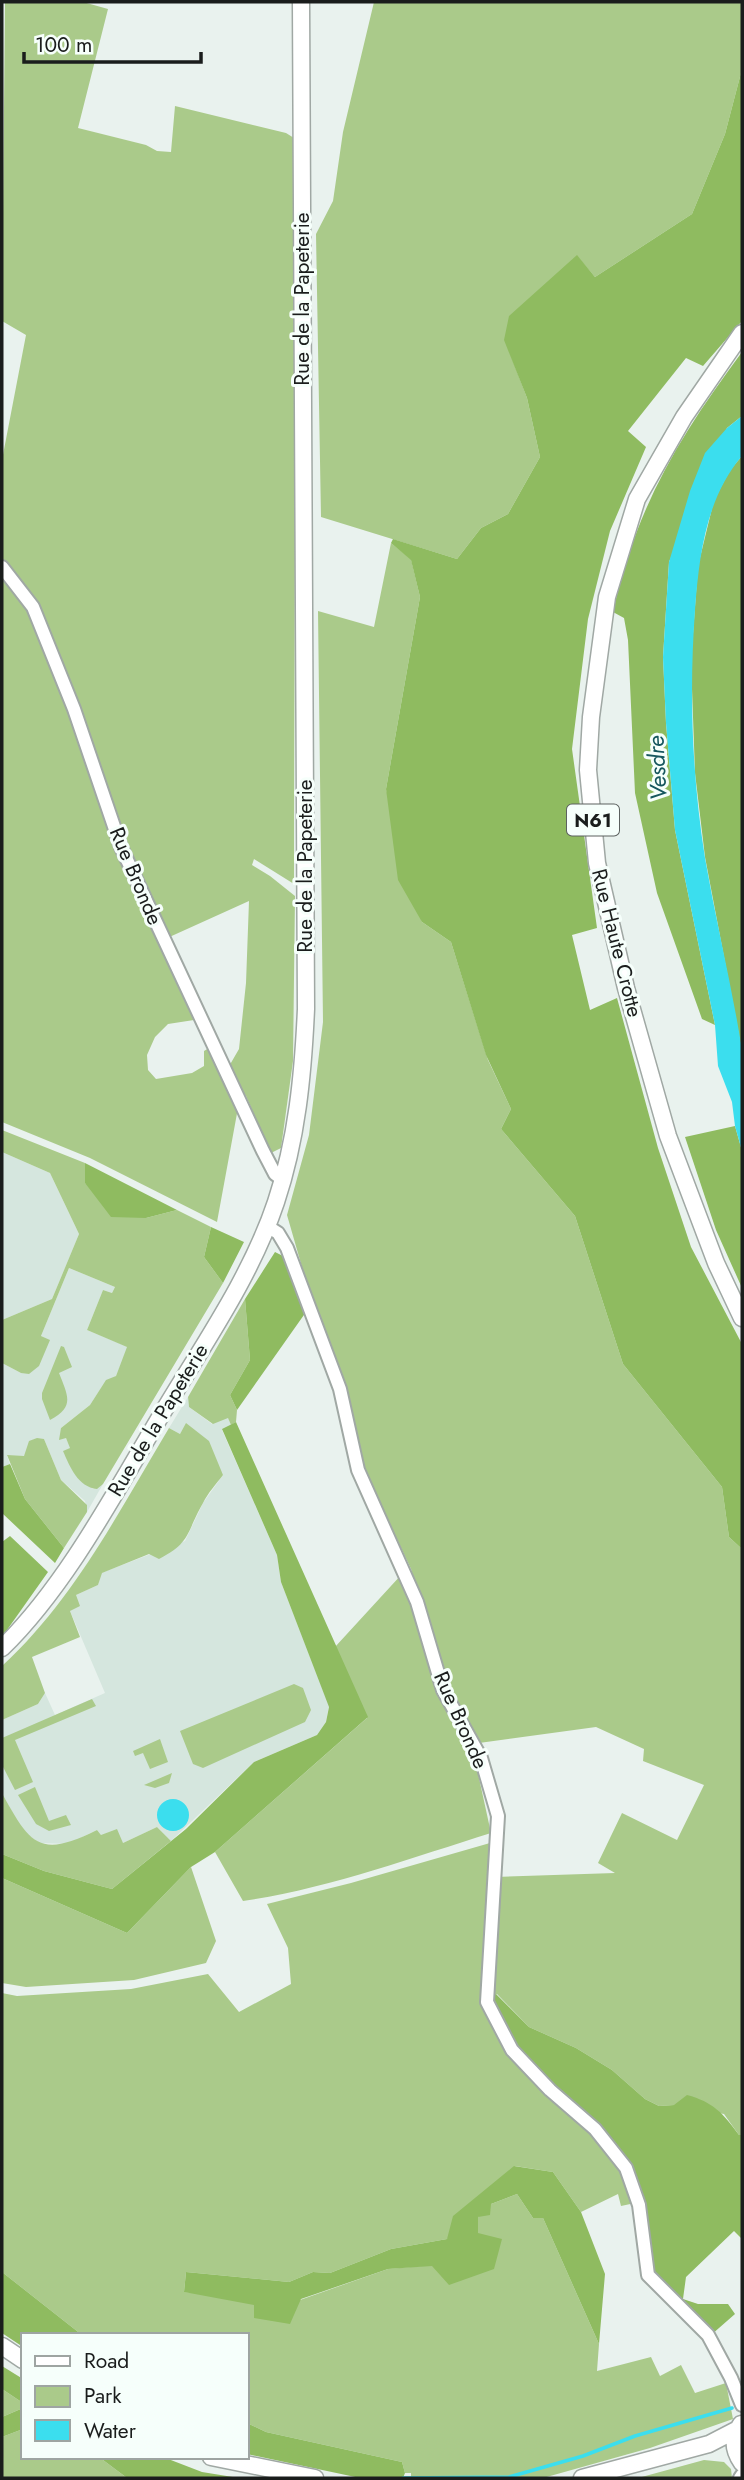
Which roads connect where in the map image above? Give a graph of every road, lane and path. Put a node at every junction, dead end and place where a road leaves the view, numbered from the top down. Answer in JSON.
{"nodes":[{"id":1,"x":301,"y":2,"type":"edge"},
{"id":2,"x":742,"y":333,"type":"edge"},
{"id":3,"x":2,"y":568,"type":"edge"},
{"id":4,"x":283,"y":1180,"type":"junction"},
{"id":5,"x":267,"y":1226,"type":"junction"},
{"id":6,"x":742,"y":1318,"type":"edge"},
{"id":7,"x":2,"y":1648,"type":"edge"},
{"id":8,"x":2,"y":2346,"type":"edge"},
{"id":9,"x":21,"y":2359,"type":"edge"},
{"id":10,"x":742,"y":2405,"type":"edge"},
{"id":11,"x":740,"y":2426,"type":"edge"},
{"id":12,"x":709,"y":2444,"type":"junction"},
{"id":13,"x":221,"y":2459,"type":"edge"},
{"id":14,"x":740,"y":2459,"type":"edge"},
{"id":15,"x":315,"y":2478,"type":"edge"},
{"id":16,"x":582,"y":2478,"type":"edge"}],
"edges":[{"from":1,"to":4,"type":"main road","name":"Rue de la Papeterie"},
{"from":2,"to":6,"type":"main road","name":"Rue Haute Crotte","number":"N61"},
{"from":3,"to":4,"type":"street","name":"Rue Bronde"},
{"from":4,"to":5,"type":"main road","name":"Rue de la Papeterie"},
{"from":5,"to":7,"type":"main road","name":"Rue de la Papeterie"},
{"from":5,"to":10,"type":"street","name":"Rue Bronde"},
{"from":8,"to":9,"type":"main road"},
{"from":11,"to":12,"type":"main road"},
{"from":11,"to":14,"type":"main road"},
{"from":12,"to":14,"type":"main road"},
{"from":12,"to":16,"type":"main road"},
{"from":13,"to":15,"type":"main road"}]}
